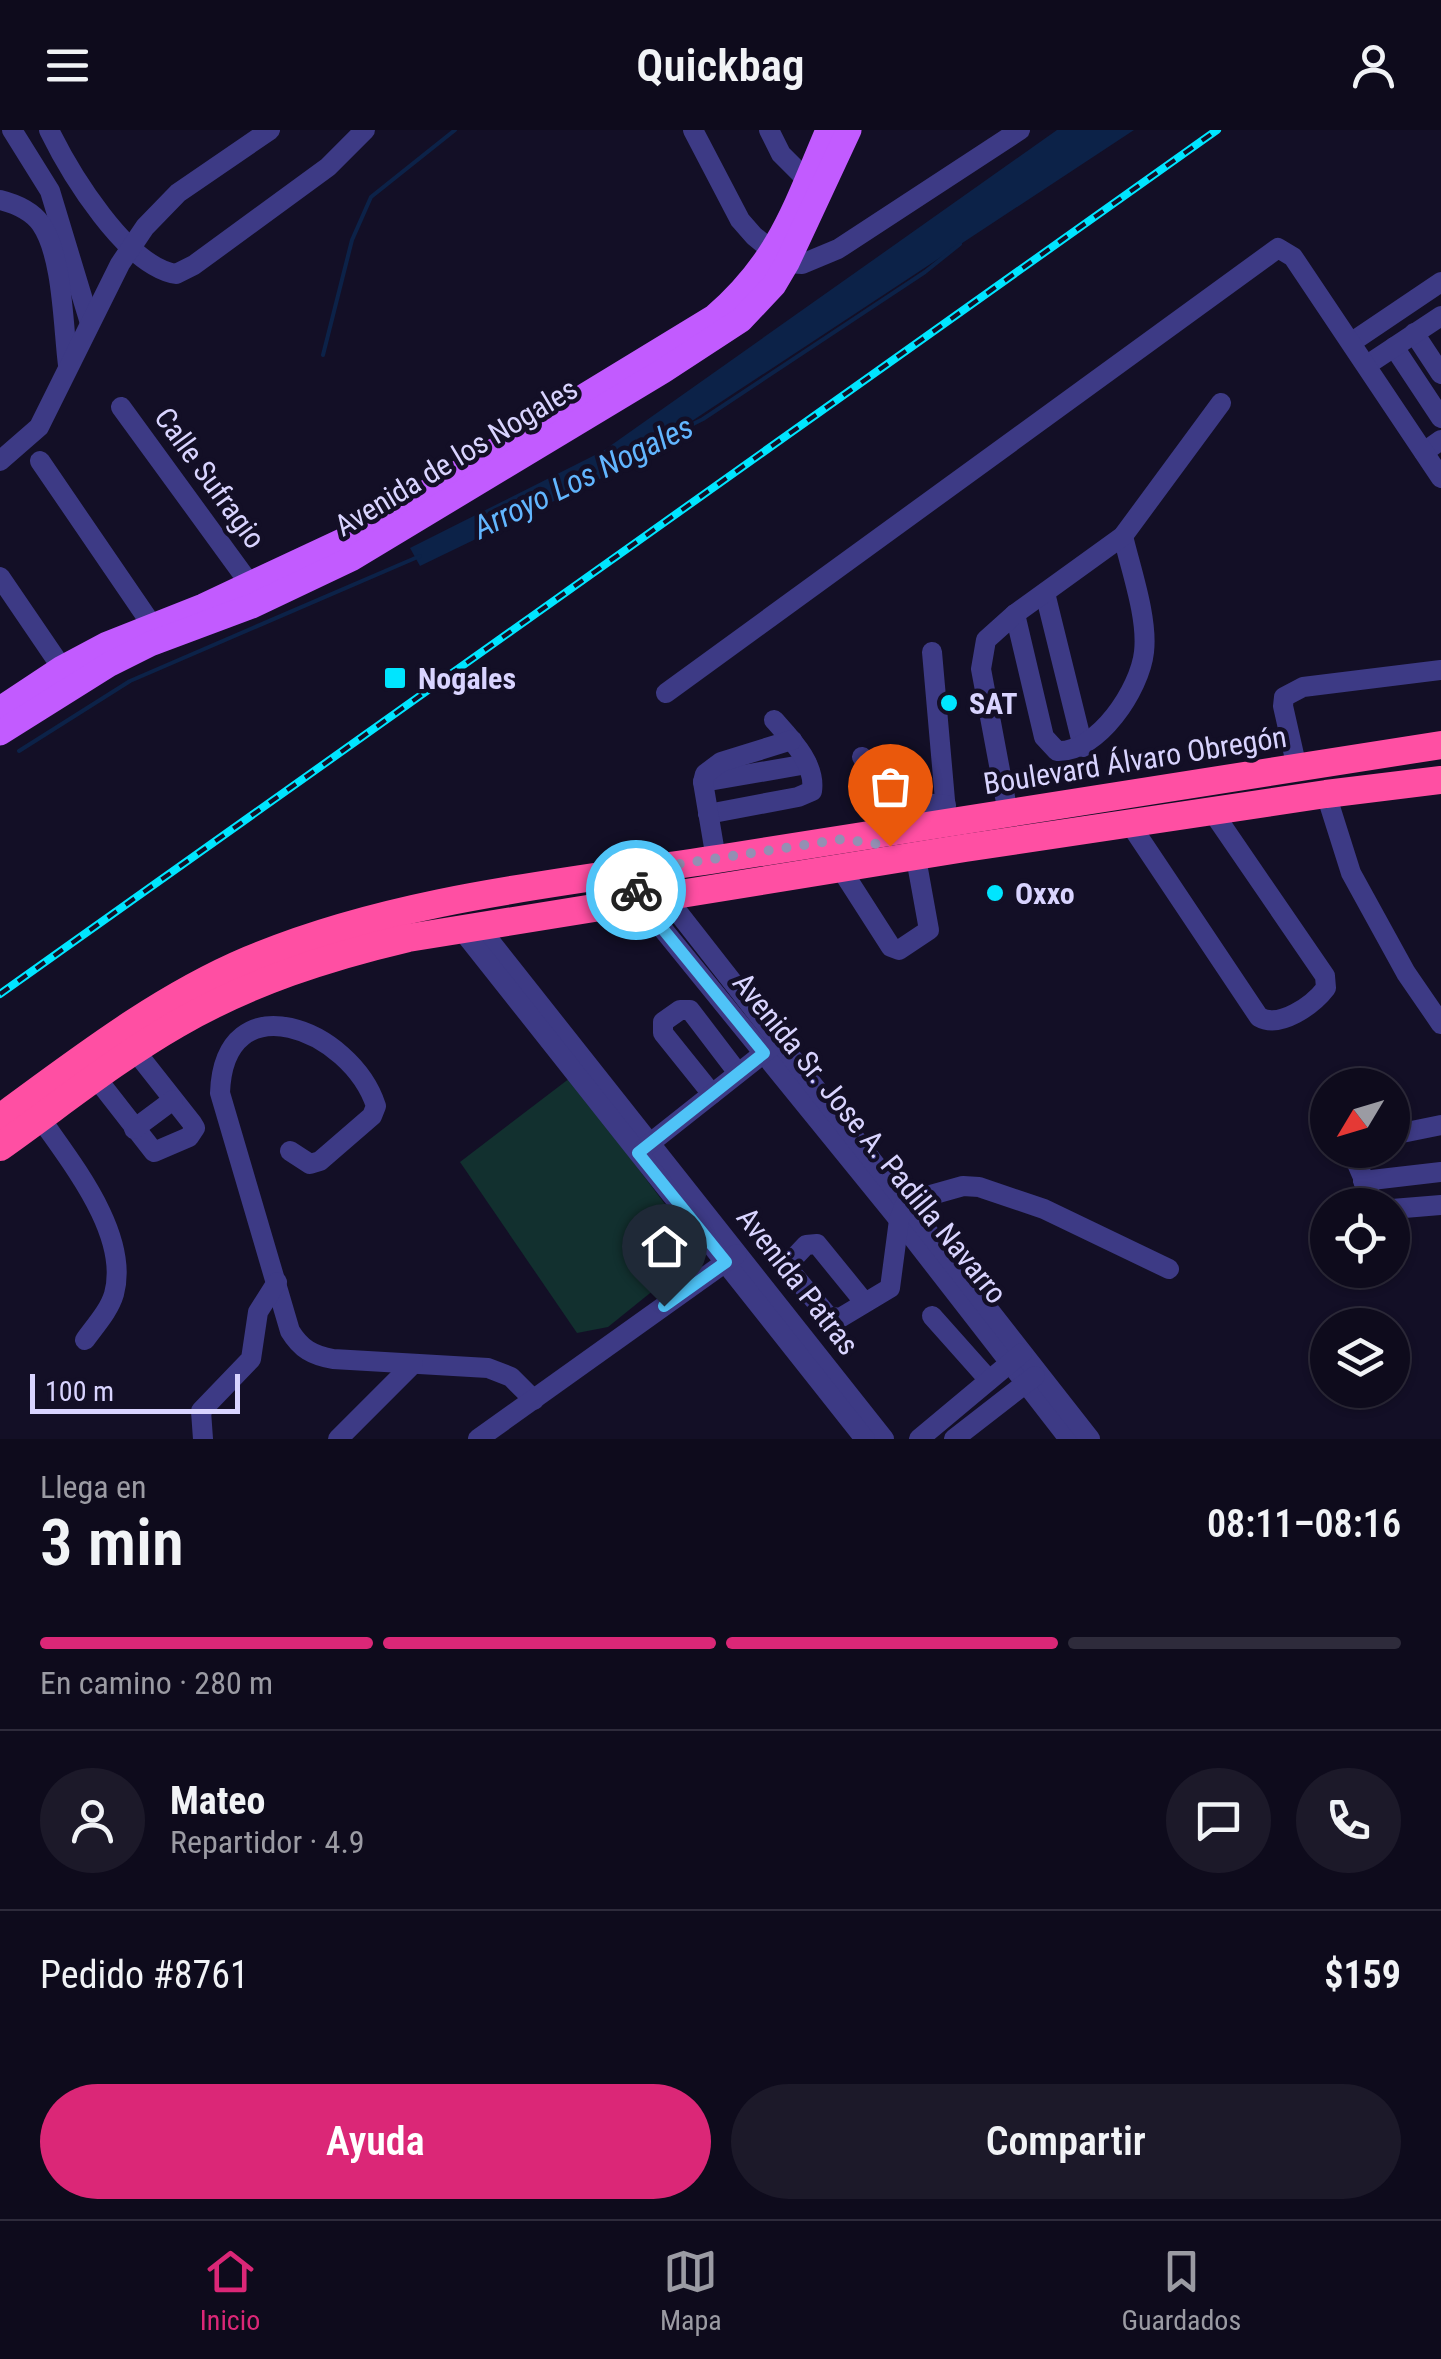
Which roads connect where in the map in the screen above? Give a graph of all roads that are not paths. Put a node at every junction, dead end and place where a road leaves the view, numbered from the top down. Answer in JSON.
{"nodes":[{"id":1,"x":12,"y":130,"type":"edge"},
{"id":2,"x":49,"y":130,"type":"edge"},
{"id":3,"x":270,"y":130,"type":"edge"},
{"id":4,"x":692,"y":130,"type":"edge"},
{"id":5,"x":769,"y":130,"type":"edge"},
{"id":6,"x":828,"y":130,"type":"edge"},
{"id":7,"x":849,"y":130,"type":"edge"},
{"id":8,"x":1020,"y":130,"type":"edge"},
{"id":9,"x":359,"y":132,"type":"edge"},
{"id":10,"x":807,"y":180,"type":"junction"},
{"id":11,"x":0,"y":200,"type":"edge"},
{"id":12,"x":131,"y":247,"type":"junction"},
{"id":13,"x":780,"y":258,"type":"junction"},
{"id":14,"x":1441,"y":282,"type":"edge"},
{"id":15,"x":1441,"y":316,"type":"edge"},
{"id":16,"x":90,"y":323,"type":"junction"},
{"id":17,"x":1414,"y":333,"type":"junction"},
{"id":18,"x":1352,"y":342,"type":"junction"},
{"id":19,"x":1394,"y":347,"type":"junction"},
{"id":20,"x":1367,"y":365,"type":"junction"},
{"id":21,"x":68,"y":366,"type":"junction"},
{"id":22,"x":1441,"y":374,"type":"edge"},
{"id":23,"x":1221,"y":403,"type":"dead end"},
{"id":24,"x":121,"y":406,"type":"dead end"},
{"id":25,"x":1441,"y":418,"type":"edge"},
{"id":26,"x":1433,"y":446,"type":"edge"},
{"id":27,"x":0,"y":461,"type":"edge"},
{"id":28,"x":40,"y":462,"type":"dead end"},
{"id":29,"x":1441,"y":478,"type":"edge"},
{"id":30,"x":1123,"y":536,"type":"junction"},
{"id":31,"x":0,"y":577,"type":"edge"},
{"id":32,"x":250,"y":584,"type":"junction"},
{"id":33,"x":1045,"y":593,"type":"junction"},
{"id":34,"x":1015,"y":614,"type":"junction"},
{"id":35,"x":152,"y":625,"type":"junction"},
{"id":36,"x":932,"y":652,"type":"dead end"},
{"id":37,"x":62,"y":668,"type":"junction"},
{"id":38,"x":1441,"y":670,"type":"edge"},
{"id":39,"x":666,"y":693,"type":"dead end"},
{"id":40,"x":0,"y":709,"type":"edge"},
{"id":41,"x":774,"y":720,"type":"dead end"},
{"id":42,"x":0,"y":733,"type":"edge"},
{"id":43,"x":792,"y":740,"type":"junction"},
{"id":44,"x":1441,"y":744,"type":"edge"},
{"id":45,"x":1083,"y":747,"type":"junction"},
{"id":46,"x":862,"y":757,"type":"dead end"},
{"id":47,"x":807,"y":764,"type":"junction"},
{"id":48,"x":1297,"y":768,"type":"junction"},
{"id":49,"x":1441,"y":780,"type":"edge"},
{"id":50,"x":703,"y":782,"type":"junction"},
{"id":51,"x":1326,"y":794,"type":"junction"},
{"id":52,"x":1212,"y":811,"type":"junction"},
{"id":53,"x":708,"y":814,"type":"junction"},
{"id":54,"x":946,"y":814,"type":"junction"},
{"id":55,"x":1000,"y":814,"type":"junction"},
{"id":56,"x":1130,"y":824,"type":"junction"},
{"id":57,"x":843,"y":839,"type":"junction"},
{"id":58,"x":916,"y":858,"type":"junction"},
{"id":59,"x":716,"y":859,"type":"junction"},
{"id":60,"x":841,"y":868,"type":"junction"},
{"id":61,"x":642,"y":870,"type":"junction"},
{"id":62,"x":653,"y":899,"type":"junction"},
{"id":63,"x":470,"y":928,"type":"junction"},
{"id":64,"x":1441,"y":1024,"type":"edge"},
{"id":65,"x":771,"y":1047,"type":"junction"},
{"id":66,"x":136,"y":1052,"type":"junction"},
{"id":67,"x":738,"y":1073,"type":"junction"},
{"id":68,"x":97,"y":1079,"type":"junction"},
{"id":69,"x":712,"y":1094,"type":"junction"},
{"id":70,"x":173,"y":1100,"type":"junction"},
{"id":71,"x":0,"y":1118,"type":"edge"},
{"id":72,"x":41,"y":1118,"type":"junction"},
{"id":73,"x":1441,"y":1125,"type":"edge"},
{"id":74,"x":134,"y":1129,"type":"junction"},
{"id":75,"x":1410,"y":1131,"type":"edge"},
{"id":76,"x":0,"y":1148,"type":"edge"},
{"id":77,"x":645,"y":1148,"type":"junction"},
{"id":78,"x":290,"y":1150,"type":"dead end"},
{"id":79,"x":1359,"y":1168,"type":"edge"},
{"id":80,"x":1441,"y":1172,"type":"edge"},
{"id":81,"x":1364,"y":1181,"type":"junction"},
{"id":82,"x":1368,"y":1188,"type":"edge"},
{"id":83,"x":1441,"y":1205,"type":"edge"},
{"id":84,"x":1410,"y":1208,"type":"edge"},
{"id":85,"x":902,"y":1211,"type":"junction"},
{"id":86,"x":732,"y":1258,"type":"junction"},
{"id":87,"x":1170,"y":1270,"type":"dead end"},
{"id":88,"x":277,"y":1282,"type":"junction"},
{"id":89,"x":865,"y":1302,"type":"dead end"},
{"id":90,"x":932,"y":1316,"type":"dead end"},
{"id":91,"x":85,"y":1340,"type":"dead end"},
{"id":92,"x":1017,"y":1357,"type":"junction"},
{"id":93,"x":413,"y":1364,"type":"junction"},
{"id":94,"x":1033,"y":1377,"type":"junction"},
{"id":95,"x":989,"y":1380,"type":"junction"},
{"id":96,"x":534,"y":1400,"type":"junction"},
{"id":97,"x":203,"y":1439,"type":"edge"},
{"id":98,"x":338,"y":1439,"type":"edge"},
{"id":99,"x":478,"y":1439,"type":"edge"},
{"id":100,"x":865,"y":1439,"type":"edge"},
{"id":101,"x":884,"y":1439,"type":"edge"},
{"id":102,"x":919,"y":1439,"type":"edge"},
{"id":103,"x":954,"y":1439,"type":"edge"},
{"id":104,"x":1070,"y":1439,"type":"edge"},
{"id":105,"x":1090,"y":1439,"type":"edge"}],
"edges":[{"from":1,"to":16,"type":"street"},
{"from":2,"to":12,"type":"street"},
{"from":3,"to":12,"type":"street"},
{"from":4,"to":13,"type":"street"},
{"from":5,"to":10,"type":"street"},
{"from":6,"to":10,"type":"main road","name":"Avenida de los Nogales"},
{"from":7,"to":13,"type":"main road","name":"Avenida de los Nogales"},
{"from":8,"to":13,"type":"street"},
{"from":9,"to":12,"type":"street"},
{"from":10,"to":13,"type":"main road","name":"Avenida de los Nogales"},
{"from":11,"to":21,"type":"street"},
{"from":12,"to":16,"type":"street"},
{"from":13,"to":32,"type":"main road","name":"Avenida de los Nogales"},
{"from":13,"to":42,"type":"main road","name":"Avenida de los Nogales"},
{"from":14,"to":18,"type":"street"},
{"from":15,"to":17,"type":"street"},
{"from":16,"to":21,"type":"street"},
{"from":17,"to":19,"type":"street"},
{"from":17,"to":22,"type":"street"},
{"from":18,"to":20,"type":"street"},
{"from":18,"to":39,"type":"street"},
{"from":19,"to":20,"type":"street"},
{"from":19,"to":25,"type":"street"},
{"from":20,"to":26,"type":"street"},
{"from":21,"to":27,"type":"street"},
{"from":23,"to":30,"type":"street"},
{"from":24,"to":32,"type":"street","name":"Calle Sufragio"},
{"from":26,"to":29,"type":"street"},
{"from":28,"to":35,"type":"street"},
{"from":30,"to":33,"type":"street"},
{"from":30,"to":45,"type":"street"},
{"from":31,"to":37,"type":"street"},
{"from":32,"to":35,"type":"main road","name":"Avenida de los Nogales"},
{"from":33,"to":34,"type":"street"},
{"from":33,"to":45,"type":"street"},
{"from":34,"to":45,"type":"street"},
{"from":34,"to":55,"type":"street"},
{"from":35,"to":37,"type":"main road","name":"Avenida de los Nogales"},
{"from":36,"to":54,"type":"street"},
{"from":37,"to":40,"type":"main road","name":"Avenida de los Nogales"},
{"from":38,"to":48,"type":"street"},
{"from":41,"to":43,"type":"street"},
{"from":43,"to":47,"type":"street"},
{"from":43,"to":50,"type":"street"},
{"from":44,"to":48,"type":"highway","name":"Boulevard Álvaro Obregón"},
{"from":46,"to":54,"type":"street"},
{"from":47,"to":50,"type":"street"},
{"from":47,"to":53,"type":"street"},
{"from":48,"to":55,"type":"highway","name":"Boulevard Álvaro Obregón"},
{"from":49,"to":51,"type":"highway","name":"Boulevard Álvaro Obregón"},
{"from":50,"to":53,"type":"street"},
{"from":51,"to":52,"type":"highway","name":"Boulevard Álvaro Obregón"},
{"from":51,"to":64,"type":"street"},
{"from":52,"to":56,"type":"highway","name":"Boulevard Álvaro Obregón"},
{"from":52,"to":56,"type":"street"},
{"from":53,"to":59,"type":"street"},
{"from":54,"to":55,"type":"highway","name":"Boulevard Álvaro Obregón"},
{"from":54,"to":57,"type":"highway","name":"Boulevard Álvaro Obregón"},
{"from":55,"to":58,"type":"highway"},
{"from":56,"to":58,"type":"highway","name":"Boulevard Álvaro Obregón"},
{"from":57,"to":58,"type":"highway"},
{"from":57,"to":59,"type":"highway","name":"Boulevard Álvaro Obregón"},
{"from":58,"to":60,"type":"highway","name":"Boulevard Álvaro Obregón"},
{"from":58,"to":60,"type":"street"},
{"from":59,"to":61,"type":"highway","name":"Boulevard Álvaro Obregón"},
{"from":60,"to":62,"type":"highway","name":"Boulevard Álvaro Obregón"},
{"from":61,"to":62,"type":"street","name":"Avenida Sr. Jose A. Padilla Navarro"},
{"from":61,"to":71,"type":"highway","name":"Boulevard Álvaro Obregón"},
{"from":62,"to":63,"type":"highway","name":"Boulevard Álvaro Obregón"},
{"from":62,"to":65,"type":"street","name":"Avenida Sr. Jose A. Padilla Navarro"},
{"from":63,"to":66,"type":"highway","name":"Boulevard Álvaro Obregón"},
{"from":63,"to":77,"type":"street","name":"Avenida Patras"},
{"from":65,"to":67,"type":"street"},
{"from":65,"to":85,"type":"street","name":"Avenida Sr. Jose A. Padilla Navarro"},
{"from":66,"to":68,"type":"highway","name":"Boulevard Álvaro Obregón"},
{"from":66,"to":70,"type":"street"},
{"from":67,"to":69,"type":"street"},
{"from":67,"to":69,"type":"street"},
{"from":68,"to":72,"type":"highway","name":"Boulevard Álvaro Obregón"},
{"from":68,"to":74,"type":"street"},
{"from":69,"to":77,"type":"street"},
{"from":70,"to":74,"type":"street"},
{"from":70,"to":74,"type":"street"},
{"from":72,"to":76,"type":"highway","name":"Boulevard Álvaro Obregón"},
{"from":72,"to":91,"type":"street"},
{"from":73,"to":75,"type":"street"},
{"from":77,"to":86,"type":"street","name":"Avenida Patras"},
{"from":78,"to":88,"type":"street"},
{"from":79,"to":81,"type":"street"},
{"from":80,"to":81,"type":"street"},
{"from":81,"to":82,"type":"street"},
{"from":83,"to":84,"type":"street"},
{"from":85,"to":87,"type":"street"},
{"from":85,"to":89,"type":"street"},
{"from":85,"to":92,"type":"street","name":"Avenida Sr. Jose A. Padilla Navarro"},
{"from":86,"to":96,"type":"street"},
{"from":86,"to":100,"type":"street","name":"Avenida Patras"},
{"from":86,"to":101,"type":"street","name":"Avenida Patras"},
{"from":88,"to":93,"type":"street"},
{"from":88,"to":97,"type":"street"},
{"from":90,"to":95,"type":"street"},
{"from":92,"to":94,"type":"street","name":"Avenida Sr. Jose A. Padilla Navarro"},
{"from":92,"to":95,"type":"street"},
{"from":93,"to":96,"type":"street"},
{"from":93,"to":98,"type":"street"},
{"from":94,"to":103,"type":"street"},
{"from":94,"to":104,"type":"street","name":"Avenida Sr. Jose A. Padilla Navarro"},
{"from":94,"to":105,"type":"street","name":"Avenida Sr. Jose A. Padilla Navarro"},
{"from":95,"to":102,"type":"street"},
{"from":96,"to":99,"type":"street"}]}
